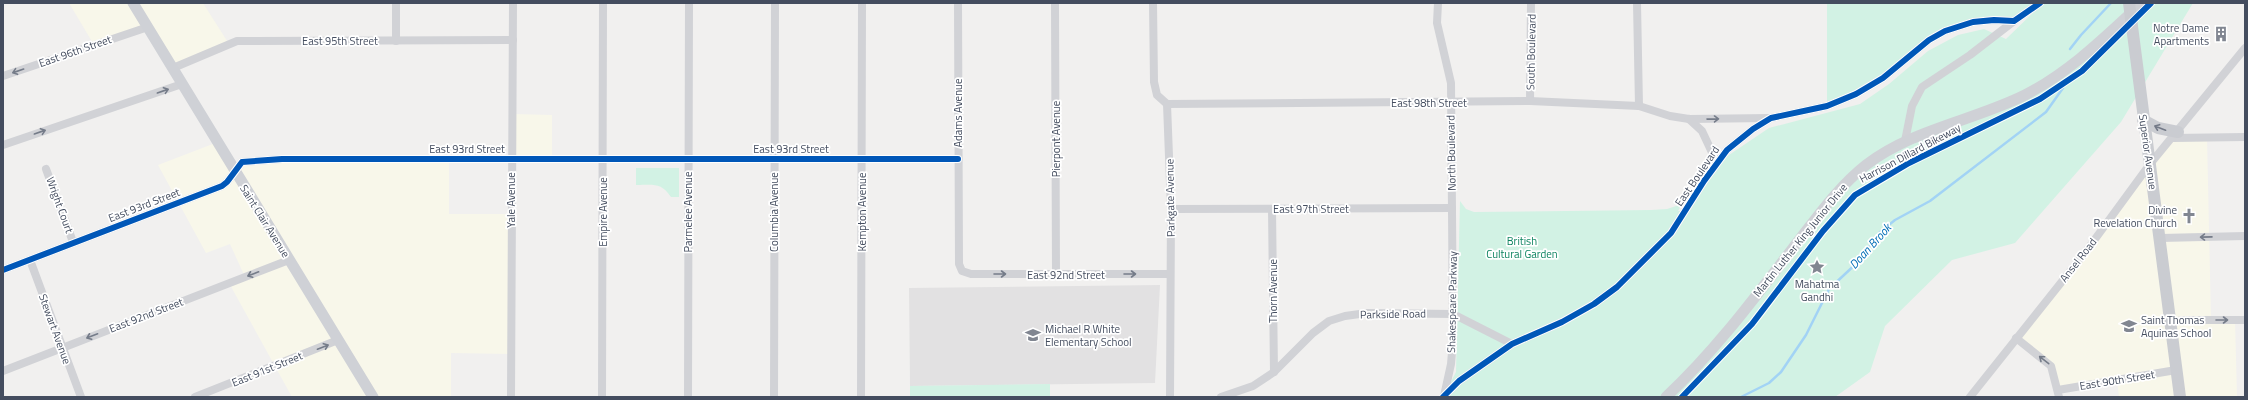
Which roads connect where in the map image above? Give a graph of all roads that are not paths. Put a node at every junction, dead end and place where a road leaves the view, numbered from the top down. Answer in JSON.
{"nodes":[{"id":1,"x":133,"y":3,"type":"edge"},
{"id":2,"x":396,"y":3,"type":"edge"},
{"id":3,"x":513,"y":3,"type":"edge"},
{"id":4,"x":603,"y":3,"type":"edge"},
{"id":5,"x":689,"y":3,"type":"edge"},
{"id":6,"x":775,"y":3,"type":"edge"},
{"id":7,"x":862,"y":3,"type":"edge"},
{"id":8,"x":958,"y":3,"type":"edge"},
{"id":9,"x":1055,"y":3,"type":"edge"},
{"id":10,"x":1153,"y":3,"type":"edge"},
{"id":11,"x":1438,"y":3,"type":"edge"},
{"id":12,"x":1531,"y":3,"type":"edge"},
{"id":13,"x":1637,"y":3,"type":"edge"},
{"id":14,"x":2040,"y":3,"type":"edge"},
{"id":15,"x":2129,"y":3,"type":"edge"},
{"id":16,"x":2142,"y":3,"type":"edge"},
{"id":17,"x":2014,"y":21,"type":"junction"},
{"id":18,"x":148,"y":27,"type":"junction"},
{"id":19,"x":513,"y":40,"type":"junction"},
{"id":20,"x":396,"y":41,"type":"junction"},
{"id":21,"x":2245,"y":48,"type":"edge"},
{"id":22,"x":173,"y":68,"type":"junction"},
{"id":23,"x":3,"y":76,"type":"edge"},
{"id":24,"x":182,"y":84,"type":"junction"},
{"id":25,"x":1530,"y":101,"type":"junction"},
{"id":26,"x":1451,"y":103,"type":"junction"},
{"id":27,"x":1167,"y":104,"type":"junction"},
{"id":28,"x":1639,"y":106,"type":"junction"},
{"id":29,"x":1770,"y":118,"type":"junction"},
{"id":30,"x":1689,"y":120,"type":"junction"},
{"id":31,"x":2143,"y":120,"type":"junction"},
{"id":32,"x":2175,"y":135,"type":"junction"},
{"id":33,"x":2245,"y":137,"type":"edge"},
{"id":34,"x":1905,"y":141,"type":"junction"},
{"id":35,"x":3,"y":145,"type":"edge"},
{"id":36,"x":512,"y":159,"type":"junction"},
{"id":37,"x":603,"y":159,"type":"junction"},
{"id":38,"x":688,"y":159,"type":"junction"},
{"id":39,"x":775,"y":159,"type":"junction"},
{"id":40,"x":862,"y":159,"type":"junction"},
{"id":41,"x":958,"y":159,"type":"junction"},
{"id":42,"x":1717,"y":163,"type":"junction"},
{"id":43,"x":2150,"y":164,"type":"junction"},
{"id":44,"x":46,"y":169,"type":"dead end"},
{"id":45,"x":235,"y":172,"type":"junction"},
{"id":46,"x":1452,"y":208,"type":"junction"},
{"id":47,"x":1171,"y":209,"type":"junction"},
{"id":48,"x":1272,"y":209,"type":"junction"},
{"id":49,"x":2245,"y":236,"type":"edge"},
{"id":50,"x":2161,"y":238,"type":"junction"},
{"id":51,"x":73,"y":242,"type":"junction"},
{"id":52,"x":30,"y":260,"type":"junction"},
{"id":53,"x":289,"y":260,"type":"junction"},
{"id":54,"x":3,"y":270,"type":"edge"},
{"id":55,"x":962,"y":271,"type":"joint"},
{"id":56,"x":1170,"y":274,"type":"junction"},
{"id":57,"x":1056,"y":275,"type":"junction"},
{"id":58,"x":1453,"y":314,"type":"junction"},
{"id":59,"x":2245,"y":320,"type":"edge"},
{"id":60,"x":2171,"y":322,"type":"junction"},
{"id":61,"x":2016,"y":338,"type":"junction"},
{"id":62,"x":338,"y":340,"type":"junction"},
{"id":63,"x":1512,"y":344,"type":"junction"},
{"id":64,"x":62,"y":348,"type":"junction"},
{"id":65,"x":3,"y":370,"type":"edge"},
{"id":66,"x":2176,"y":370,"type":"junction"},
{"id":67,"x":1274,"y":372,"type":"junction"},
{"id":68,"x":2058,"y":393,"type":"edge"},
{"id":69,"x":1443,"y":396,"type":"edge"},
{"id":70,"x":81,"y":397,"type":"edge"},
{"id":71,"x":195,"y":397,"type":"edge"},
{"id":72,"x":373,"y":397,"type":"edge"},
{"id":73,"x":511,"y":397,"type":"edge"},
{"id":74,"x":602,"y":397,"type":"edge"},
{"id":75,"x":688,"y":397,"type":"edge"},
{"id":76,"x":774,"y":397,"type":"edge"},
{"id":77,"x":861,"y":397,"type":"edge"},
{"id":78,"x":1170,"y":397,"type":"edge"},
{"id":79,"x":1222,"y":397,"type":"edge"},
{"id":80,"x":1666,"y":397,"type":"edge"},
{"id":81,"x":1970,"y":397,"type":"edge"},
{"id":82,"x":2180,"y":397,"type":"edge"}],
"edges":[{"from":1,"to":18,"type":"main road","name":"Saint Clair Avenue"},
{"from":2,"to":20,"type":"street"},
{"from":3,"to":19,"type":"street","name":"Yale Avenue"},
{"from":4,"to":37,"type":"street","name":"Empire Avenue"},
{"from":5,"to":38,"type":"street","name":"Parmelee Avenue"},
{"from":6,"to":39,"type":"street","name":"Columbia Avenue"},
{"from":7,"to":40,"type":"street","name":"Kempton Avenue"},
{"from":8,"to":41,"type":"street","name":"Adams Avenue"},
{"from":9,"to":57,"type":"street","name":"Pierpont Avenue"},
{"from":10,"to":27,"type":"street"},
{"from":11,"to":26,"type":"street","name":"North Boulevard"},
{"from":12,"to":25,"type":"street","name":"South Boulevard"},
{"from":13,"to":28,"type":"street"},
{"from":14,"to":17,"type":"street"},
{"from":15,"to":31,"type":"main road","name":"Superior Avenue"},
{"from":16,"to":34,"type":"main road","name":"Martin Luther King Junior Drive"},
{"from":17,"to":29,"type":"street","name":"East Boulevard"},
{"from":17,"to":34,"type":"street"},
{"from":18,"to":22,"type":"main road","name":"Saint Clair Avenue"},
{"from":18,"to":23,"type":"street","name":"East 96th Street","one_way":true},
{"from":19,"to":20,"type":"street","name":"East 95th Street"},
{"from":19,"to":36,"type":"street","name":"Yale Avenue"},
{"from":20,"to":22,"type":"street","name":"East 95th Street"},
{"from":21,"to":32,"type":"street","name":"Ansel Road"},
{"from":22,"to":24,"type":"main road","name":"Saint Clair Avenue"},
{"from":35,"to":24,"type":"street","one_way":true},
{"from":24,"to":45,"type":"main road","name":"Saint Clair Avenue"},
{"from":25,"to":26,"type":"street","name":"East 98th Street"},
{"from":25,"to":28,"type":"street","name":"East 98th Street"},
{"from":26,"to":27,"type":"street","name":"East 98th Street"},
{"from":26,"to":46,"type":"street","name":"North Boulevard"},
{"from":27,"to":47,"type":"street","name":"Parkgate Avenue"},
{"from":28,"to":30,"type":"street","name":"East 98th Street"},
{"from":30,"to":29,"type":"street","name":"East 98th Street","one_way":true},
{"from":29,"to":42,"type":"street","name":"East Boulevard"},
{"from":30,"to":42,"type":"street"},
{"from":32,"to":31,"type":"main road","one_way":true},
{"from":31,"to":43,"type":"main road","name":"Superior Avenue"},
{"from":32,"to":33,"type":"street"},
{"from":32,"to":43,"type":"street","name":"Ansel Road"},
{"from":34,"to":80,"type":"main road","name":"Martin Luther King Junior Drive"},
{"from":36,"to":37,"type":"street","name":"East 93rd Street"},
{"from":36,"to":45,"type":"street","name":"East 93rd Street"},
{"from":36,"to":73,"type":"street","name":"Yale Avenue"},
{"from":37,"to":38,"type":"street","name":"East 93rd Street"},
{"from":37,"to":74,"type":"street","name":"Empire Avenue"},
{"from":38,"to":39,"type":"street","name":"East 93rd Street"},
{"from":38,"to":75,"type":"street","name":"Parmelee Avenue"},
{"from":39,"to":40,"type":"street","name":"East 93rd Street"},
{"from":39,"to":76,"type":"street","name":"Columbia Avenue"},
{"from":40,"to":41,"type":"street","name":"East 93rd Street"},
{"from":40,"to":77,"type":"street","name":"Kempton Avenue"},
{"from":41,"to":55,"type":"street","name":"Adams Avenue"},
{"from":42,"to":63,"type":"street","name":"East Boulevard"},
{"from":43,"to":50,"type":"main road","name":"Superior Avenue"},
{"from":43,"to":61,"type":"street","name":"Ansel Road"},
{"from":44,"to":51,"type":"street","name":"Wright Court"},
{"from":45,"to":51,"type":"street","name":"East 93rd Street"},
{"from":45,"to":53,"type":"main road","name":"Saint Clair Avenue"},
{"from":46,"to":48,"type":"street","name":"East 97th Street"},
{"from":46,"to":58,"type":"street","name":"Shakespeare Parkway"},
{"from":47,"to":48,"type":"street","name":"East 97th Street"},
{"from":47,"to":56,"type":"street","name":"Parkgate Avenue"},
{"from":48,"to":67,"type":"street","name":"Thorn Avenue"},
{"from":49,"to":50,"type":"street","one_way":true},
{"from":50,"to":60,"type":"main road","name":"Superior Avenue"},
{"from":51,"to":52,"type":"street","name":"East 93rd Street"},
{"from":52,"to":54,"type":"street","name":"East 93rd Street"},
{"from":52,"to":64,"type":"street","name":"Stewart Avenue"},
{"from":53,"to":62,"type":"main road","name":"Saint Clair Avenue"},
{"from":53,"to":64,"type":"street","name":"East 92nd Street","one_way":true},
{"from":55,"to":57,"type":"street","name":"East 92nd Street","one_way":true},
{"from":57,"to":56,"type":"street","name":"East 92nd Street","one_way":true},
{"from":56,"to":78,"type":"street","name":"Parkgate Avenue"},
{"from":58,"to":63,"type":"street","name":"Parkside Road"},
{"from":58,"to":67,"type":"street","name":"Parkside Road"},
{"from":58,"to":69,"type":"street","name":"Shakespeare Parkway"},
{"from":60,"to":59,"type":"street","one_way":true},
{"from":60,"to":66,"type":"main road","name":"Superior Avenue"},
{"from":68,"to":61,"type":"street","one_way":true},
{"from":61,"to":81,"type":"street","name":"Ansel Road"},
{"from":71,"to":62,"type":"street","name":"East 91st Street","one_way":true},
{"from":62,"to":72,"type":"main road","name":"Saint Clair Avenue"},
{"from":63,"to":69,"type":"street","name":"East Boulevard"},
{"from":64,"to":65,"type":"street","name":"East 92nd Street"},
{"from":64,"to":70,"type":"street","name":"Stewart Avenue"},
{"from":66,"to":68,"type":"street","name":"East 90th Street"},
{"from":66,"to":82,"type":"main road","name":"Superior Avenue"},
{"from":67,"to":79,"type":"street","name":"Parkside Road"}]}
